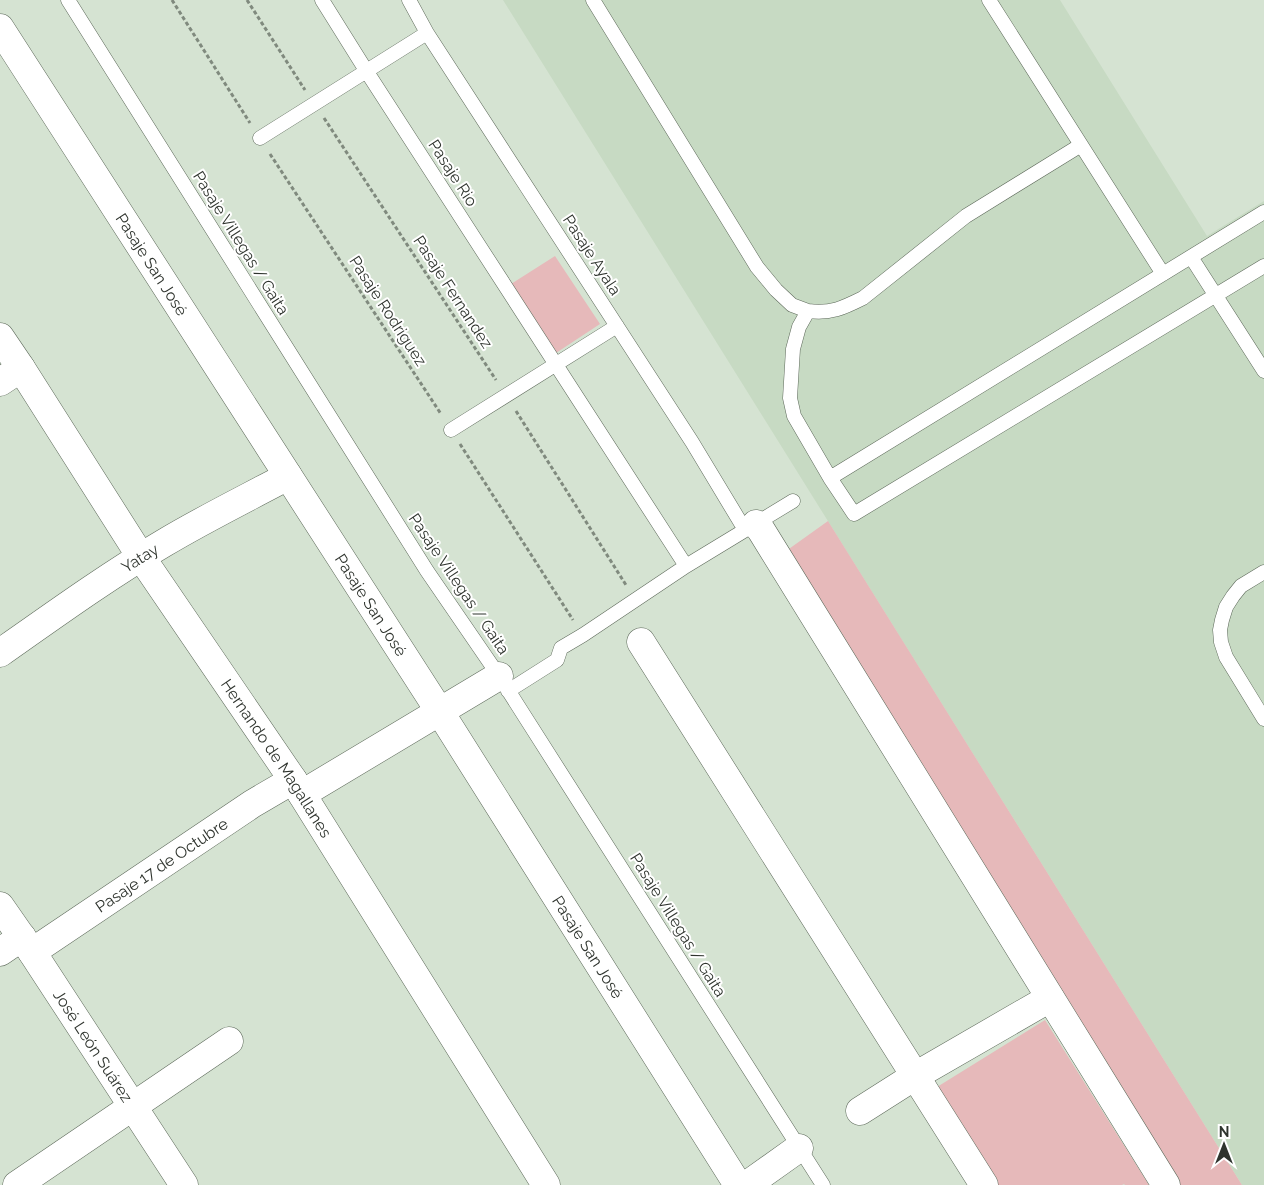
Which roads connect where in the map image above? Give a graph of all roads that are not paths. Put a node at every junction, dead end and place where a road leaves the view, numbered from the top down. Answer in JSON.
{"nodes":[{"id":1,"x":68,"y":0,"type":"edge"},
{"id":2,"x":322,"y":0,"type":"edge"},
{"id":3,"x":409,"y":0,"type":"edge"},
{"id":4,"x":593,"y":0,"type":"edge"},
{"id":5,"x":989,"y":0,"type":"edge"},
{"id":6,"x":0,"y":28,"type":"edge"},
{"id":7,"x":427,"y":33,"type":"junction"},
{"id":8,"x":367,"y":72,"type":"junction"},
{"id":9,"x":260,"y":138,"type":"road end"},
{"id":10,"x":1081,"y":145,"type":"junction"},
{"id":11,"x":1264,"y":212,"type":"edge"},
{"id":12,"x":1191,"y":257,"type":"junction"},
{"id":13,"x":1264,"y":266,"type":"edge"},
{"id":14,"x":1163,"y":274,"type":"junction"},
{"id":15,"x":1216,"y":295,"type":"junction"},
{"id":16,"x":808,"y":311,"type":"junction"},
{"id":17,"x":617,"y":326,"type":"junction"},
{"id":18,"x":0,"y":337,"type":"edge"},
{"id":19,"x":556,"y":365,"type":"junction"},
{"id":20,"x":1264,"y":370,"type":"edge"},
{"id":21,"x":11,"y":375,"type":"edge"},
{"id":22,"x":451,"y":430,"type":"road end"},
{"id":23,"x":288,"y":476,"type":"junction"},
{"id":24,"x":830,"y":478,"type":"junction"},
{"id":25,"x":793,"y":501,"type":"dead end"},
{"id":26,"x":750,"y":527,"type":"junction"},
{"id":27,"x":141,"y":557,"type":"junction"},
{"id":28,"x":686,"y":566,"type":"junction"},
{"id":29,"x":1264,"y":572,"type":"edge"},
{"id":30,"x":641,"y":642,"type":"dead end"},
{"id":31,"x":0,"y":653,"type":"edge"},
{"id":32,"x":503,"y":684,"type":"junction"},
{"id":33,"x":440,"y":712,"type":"junction"},
{"id":34,"x":1264,"y":719,"type":"edge"},
{"id":35,"x":297,"y":787,"type":"junction"},
{"id":36,"x":0,"y":906,"type":"edge"},
{"id":37,"x":18,"y":947,"type":"edge"},
{"id":38,"x":1050,"y":998,"type":"junction"},
{"id":39,"x":229,"y":1041,"type":"dead end"},
{"id":40,"x":915,"y":1076,"type":"junction"},
{"id":41,"x":132,"y":1108,"type":"junction"},
{"id":42,"x":860,"y":1111,"type":"dead end"},
{"id":43,"x":799,"y":1148,"type":"junction"},
{"id":44,"x":16,"y":1185,"type":"edge"},
{"id":45,"x":184,"y":1185,"type":"edge"},
{"id":46,"x":546,"y":1185,"type":"edge"},
{"id":47,"x":738,"y":1185,"type":"edge"},
{"id":48,"x":747,"y":1185,"type":"edge"},
{"id":49,"x":823,"y":1185,"type":"edge"},
{"id":50,"x":984,"y":1185,"type":"edge"},
{"id":51,"x":1166,"y":1185,"type":"edge"}],
"edges":[{"from":1,"to":32,"type":"lane","name":"Pasaje Villegas / Gaita"},
{"from":2,"to":8,"type":"lane","name":"Pasaje Rio"},
{"from":3,"to":7,"type":"lane","name":"Pasaje Ayala"},
{"from":4,"to":16,"type":"lane"},
{"from":5,"to":10,"type":"lane"},
{"from":6,"to":23,"type":"street","name":"Pasaje San José"},
{"from":7,"to":8,"type":"lane"},
{"from":7,"to":17,"type":"lane","name":"Pasaje Ayala"},
{"from":8,"to":9,"type":"lane"},
{"from":8,"to":19,"type":"lane","name":"Pasaje Rio"},
{"from":10,"to":14,"type":"lane"},
{"from":10,"to":16,"type":"lane"},
{"from":11,"to":12,"type":"lane"},
{"from":12,"to":14,"type":"lane"},
{"from":12,"to":15,"type":"lane"},
{"from":13,"to":15,"type":"lane"},
{"from":14,"to":24,"type":"lane"},
{"from":15,"to":20,"type":"lane"},
{"from":15,"to":24,"type":"lane"},
{"from":16,"to":24,"type":"lane"},
{"from":17,"to":19,"type":"lane"},
{"from":17,"to":26,"type":"lane","name":"Pasaje Ayala"},
{"from":18,"to":21,"type":"street","name":"Hernando de Magallanes"},
{"from":19,"to":22,"type":"lane"},
{"from":19,"to":28,"type":"lane","name":"Pasaje Rio"},
{"from":21,"to":27,"type":"street","name":"Hernando de Magallanes"},
{"from":23,"to":27,"type":"street","name":"Yatay"},
{"from":23,"to":33,"type":"street","name":"Pasaje San José"},
{"from":25,"to":26,"type":"lane"},
{"from":26,"to":28,"type":"lane"},
{"from":26,"to":38,"type":"street"},
{"from":27,"to":31,"type":"street","name":"Yatay"},
{"from":27,"to":35,"type":"street","name":"Hernando de Magallanes"},
{"from":28,"to":32,"type":"lane"},
{"from":29,"to":34,"type":"lane"},
{"from":30,"to":40,"type":"street"},
{"from":32,"to":33,"type":"street","name":"Pasaje 17 de Octubre"},
{"from":32,"to":43,"type":"lane","name":"Pasaje Villegas / Gaita"},
{"from":33,"to":35,"type":"street","name":"Pasaje 17 de Octubre"},
{"from":33,"to":47,"type":"street","name":"Pasaje San José"},
{"from":35,"to":37,"type":"street","name":"Pasaje 17 de Octubre"},
{"from":35,"to":46,"type":"street","name":"Hernando de Magallanes"},
{"from":36,"to":37,"type":"street","name":"José León Suárez"},
{"from":37,"to":41,"type":"street","name":"José León Suárez"},
{"from":38,"to":40,"type":"street"},
{"from":38,"to":51,"type":"street"},
{"from":39,"to":41,"type":"street"},
{"from":40,"to":42,"type":"street"},
{"from":40,"to":50,"type":"street"},
{"from":41,"to":44,"type":"street"},
{"from":41,"to":45,"type":"street","name":"José León Suárez"},
{"from":43,"to":48,"type":"street"},
{"from":43,"to":49,"type":"lane","name":"Pasaje Villegas / Gaita"}]}
